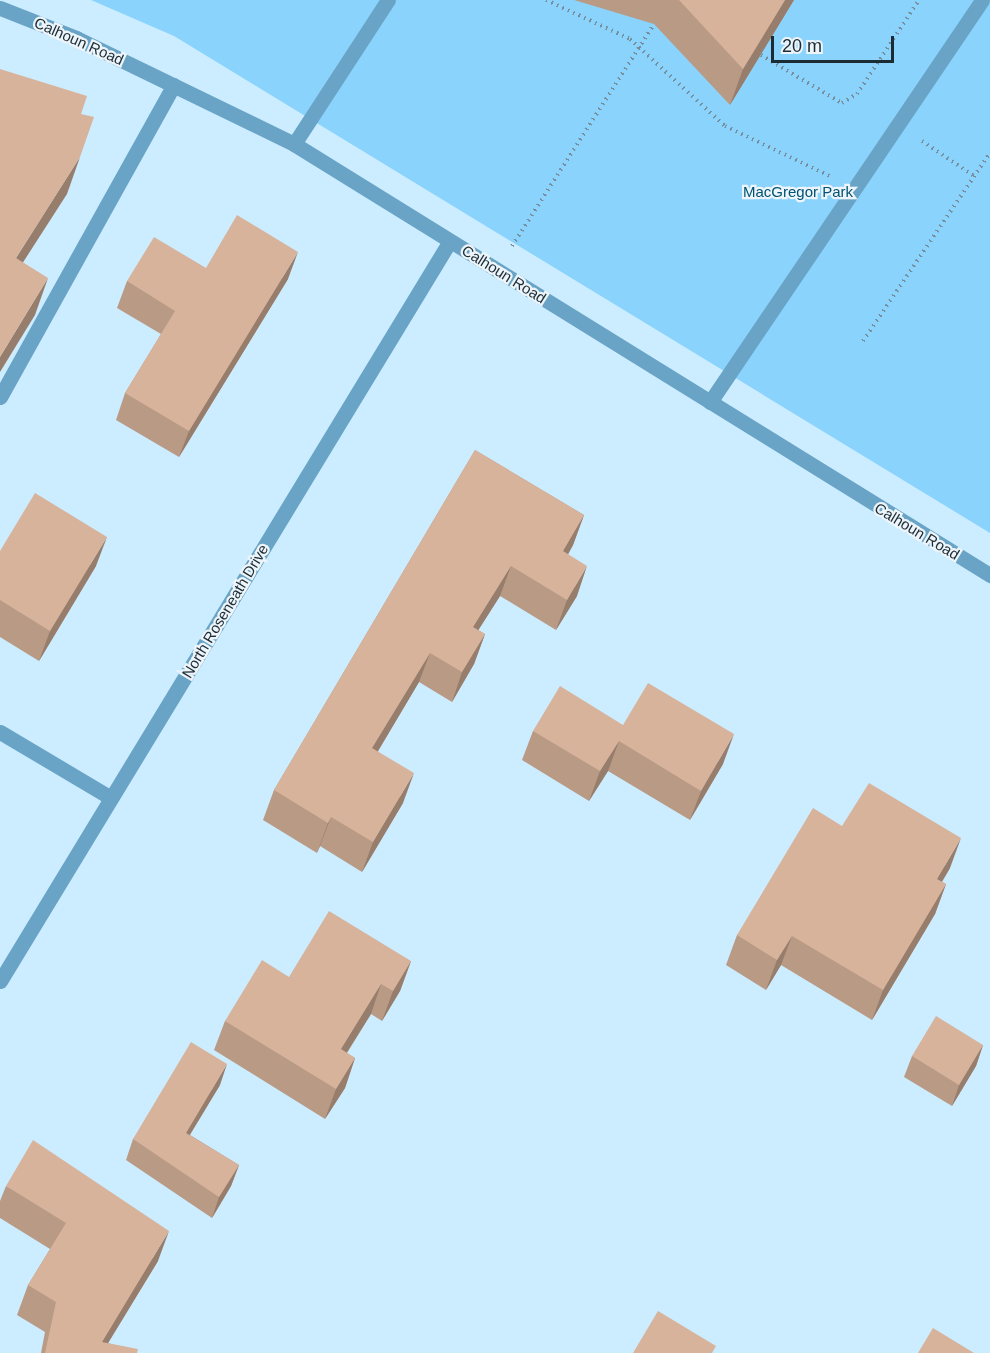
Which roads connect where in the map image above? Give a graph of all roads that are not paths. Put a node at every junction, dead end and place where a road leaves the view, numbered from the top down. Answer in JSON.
{"nodes":[{"id":1,"x":388,"y":0,"type":"edge"},
{"id":2,"x":982,"y":0,"type":"edge"},
{"id":3,"x":0,"y":8,"type":"edge"},
{"id":4,"x":174,"y":85,"type":"junction"},
{"id":5,"x":294,"y":144,"type":"junction"},
{"id":6,"x":450,"y":241,"type":"junction"},
{"id":7,"x":0,"y":397,"type":"edge"},
{"id":8,"x":710,"y":402,"type":"junction"},
{"id":9,"x":990,"y":575,"type":"edge"},
{"id":10,"x":0,"y":732,"type":"edge"},
{"id":11,"x":111,"y":798,"type":"junction"},
{"id":12,"x":0,"y":981,"type":"edge"}],
"edges":[{"from":1,"to":5,"type":"street"},
{"from":2,"to":8,"type":"street"},
{"from":3,"to":4,"type":"street","name":"Calhoun Road"},
{"from":4,"to":5,"type":"street","name":"Calhoun Road"},
{"from":4,"to":7,"type":"street"},
{"from":5,"to":6,"type":"street","name":"Calhoun Road"},
{"from":6,"to":8,"type":"street","name":"Calhoun Road"},
{"from":6,"to":11,"type":"street","name":"North Roseneath Drive"},
{"from":8,"to":9,"type":"street","name":"Calhoun Road"},
{"from":10,"to":11,"type":"street"},
{"from":11,"to":12,"type":"street","name":"North Roseneath Drive"}]}
